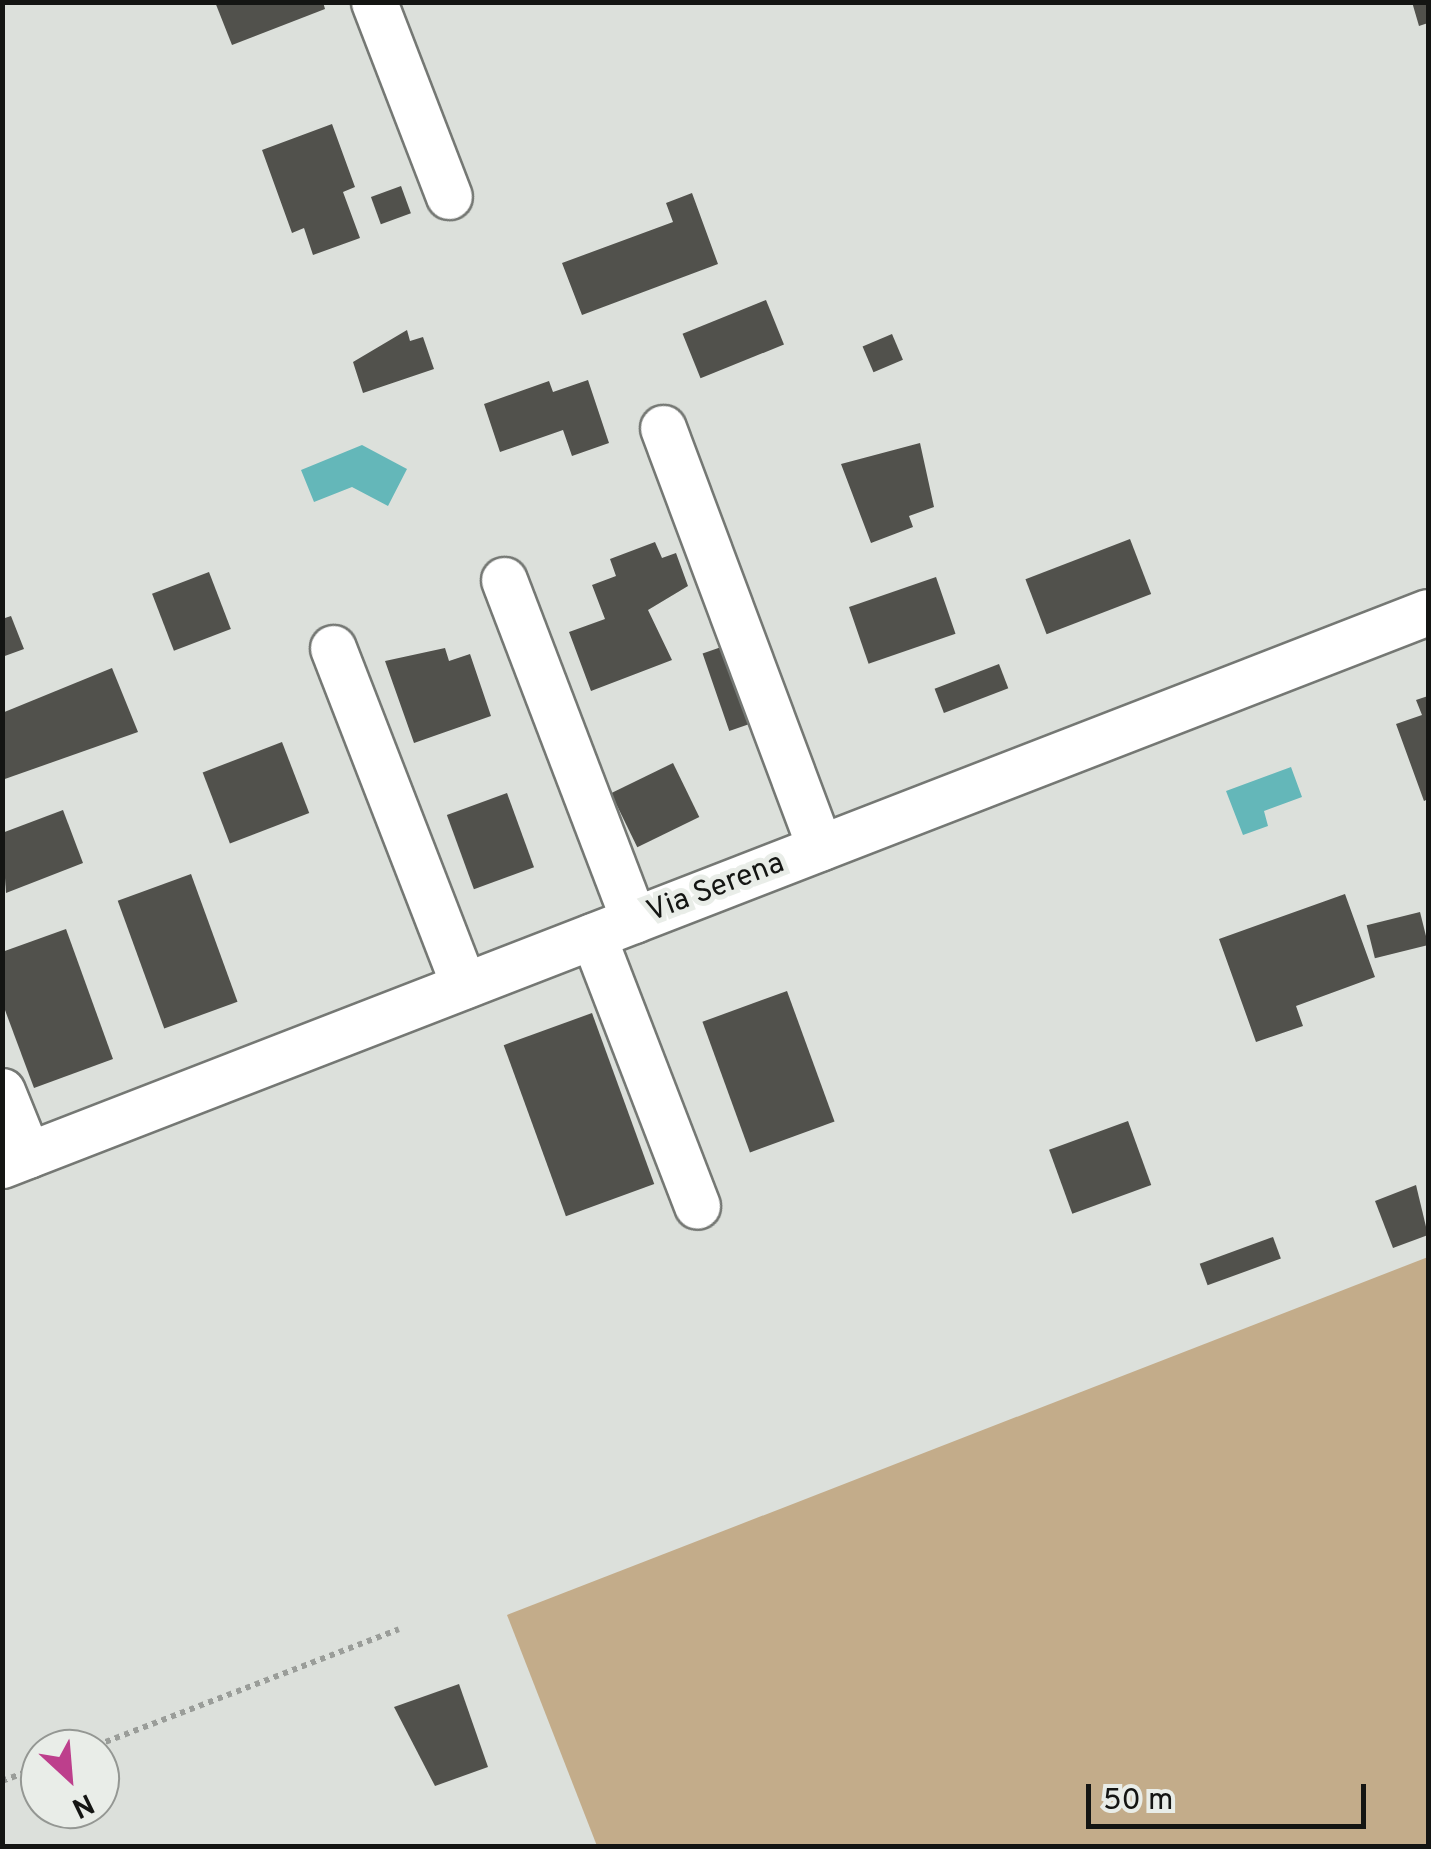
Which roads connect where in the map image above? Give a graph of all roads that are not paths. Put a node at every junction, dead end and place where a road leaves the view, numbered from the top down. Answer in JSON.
{"nodes":[{"id":1,"x":374,"y":2,"type":"edge"},
{"id":2,"x":450,"y":196,"type":"dead end"},
{"id":3,"x":663,"y":428,"type":"dead end"},
{"id":4,"x":504,"y":580,"type":"dead end"},
{"id":5,"x":1428,"y":612,"type":"edge"},
{"id":6,"x":333,"y":648,"type":"dead end"},
{"id":7,"x":820,"y":848,"type":"junction"},
{"id":8,"x":614,"y":928,"type":"junction"},
{"id":9,"x":464,"y":986,"type":"junction"},
{"id":10,"x":2,"y":1091,"type":"edge"},
{"id":11,"x":15,"y":1160,"type":"edge"},
{"id":12,"x":698,"y":1206,"type":"dead end"}],
"edges":[{"from":1,"to":2,"type":"street"},
{"from":3,"to":7,"type":"street"},
{"from":4,"to":8,"type":"street"},
{"from":5,"to":7,"type":"street","name":"Via Serena"},
{"from":6,"to":9,"type":"street"},
{"from":7,"to":8,"type":"street","name":"Via Serena"},
{"from":8,"to":9,"type":"street","name":"Via Serena"},
{"from":8,"to":12,"type":"street"},
{"from":9,"to":11,"type":"street","name":"Via Serena"},
{"from":10,"to":11,"type":"street"}]}
